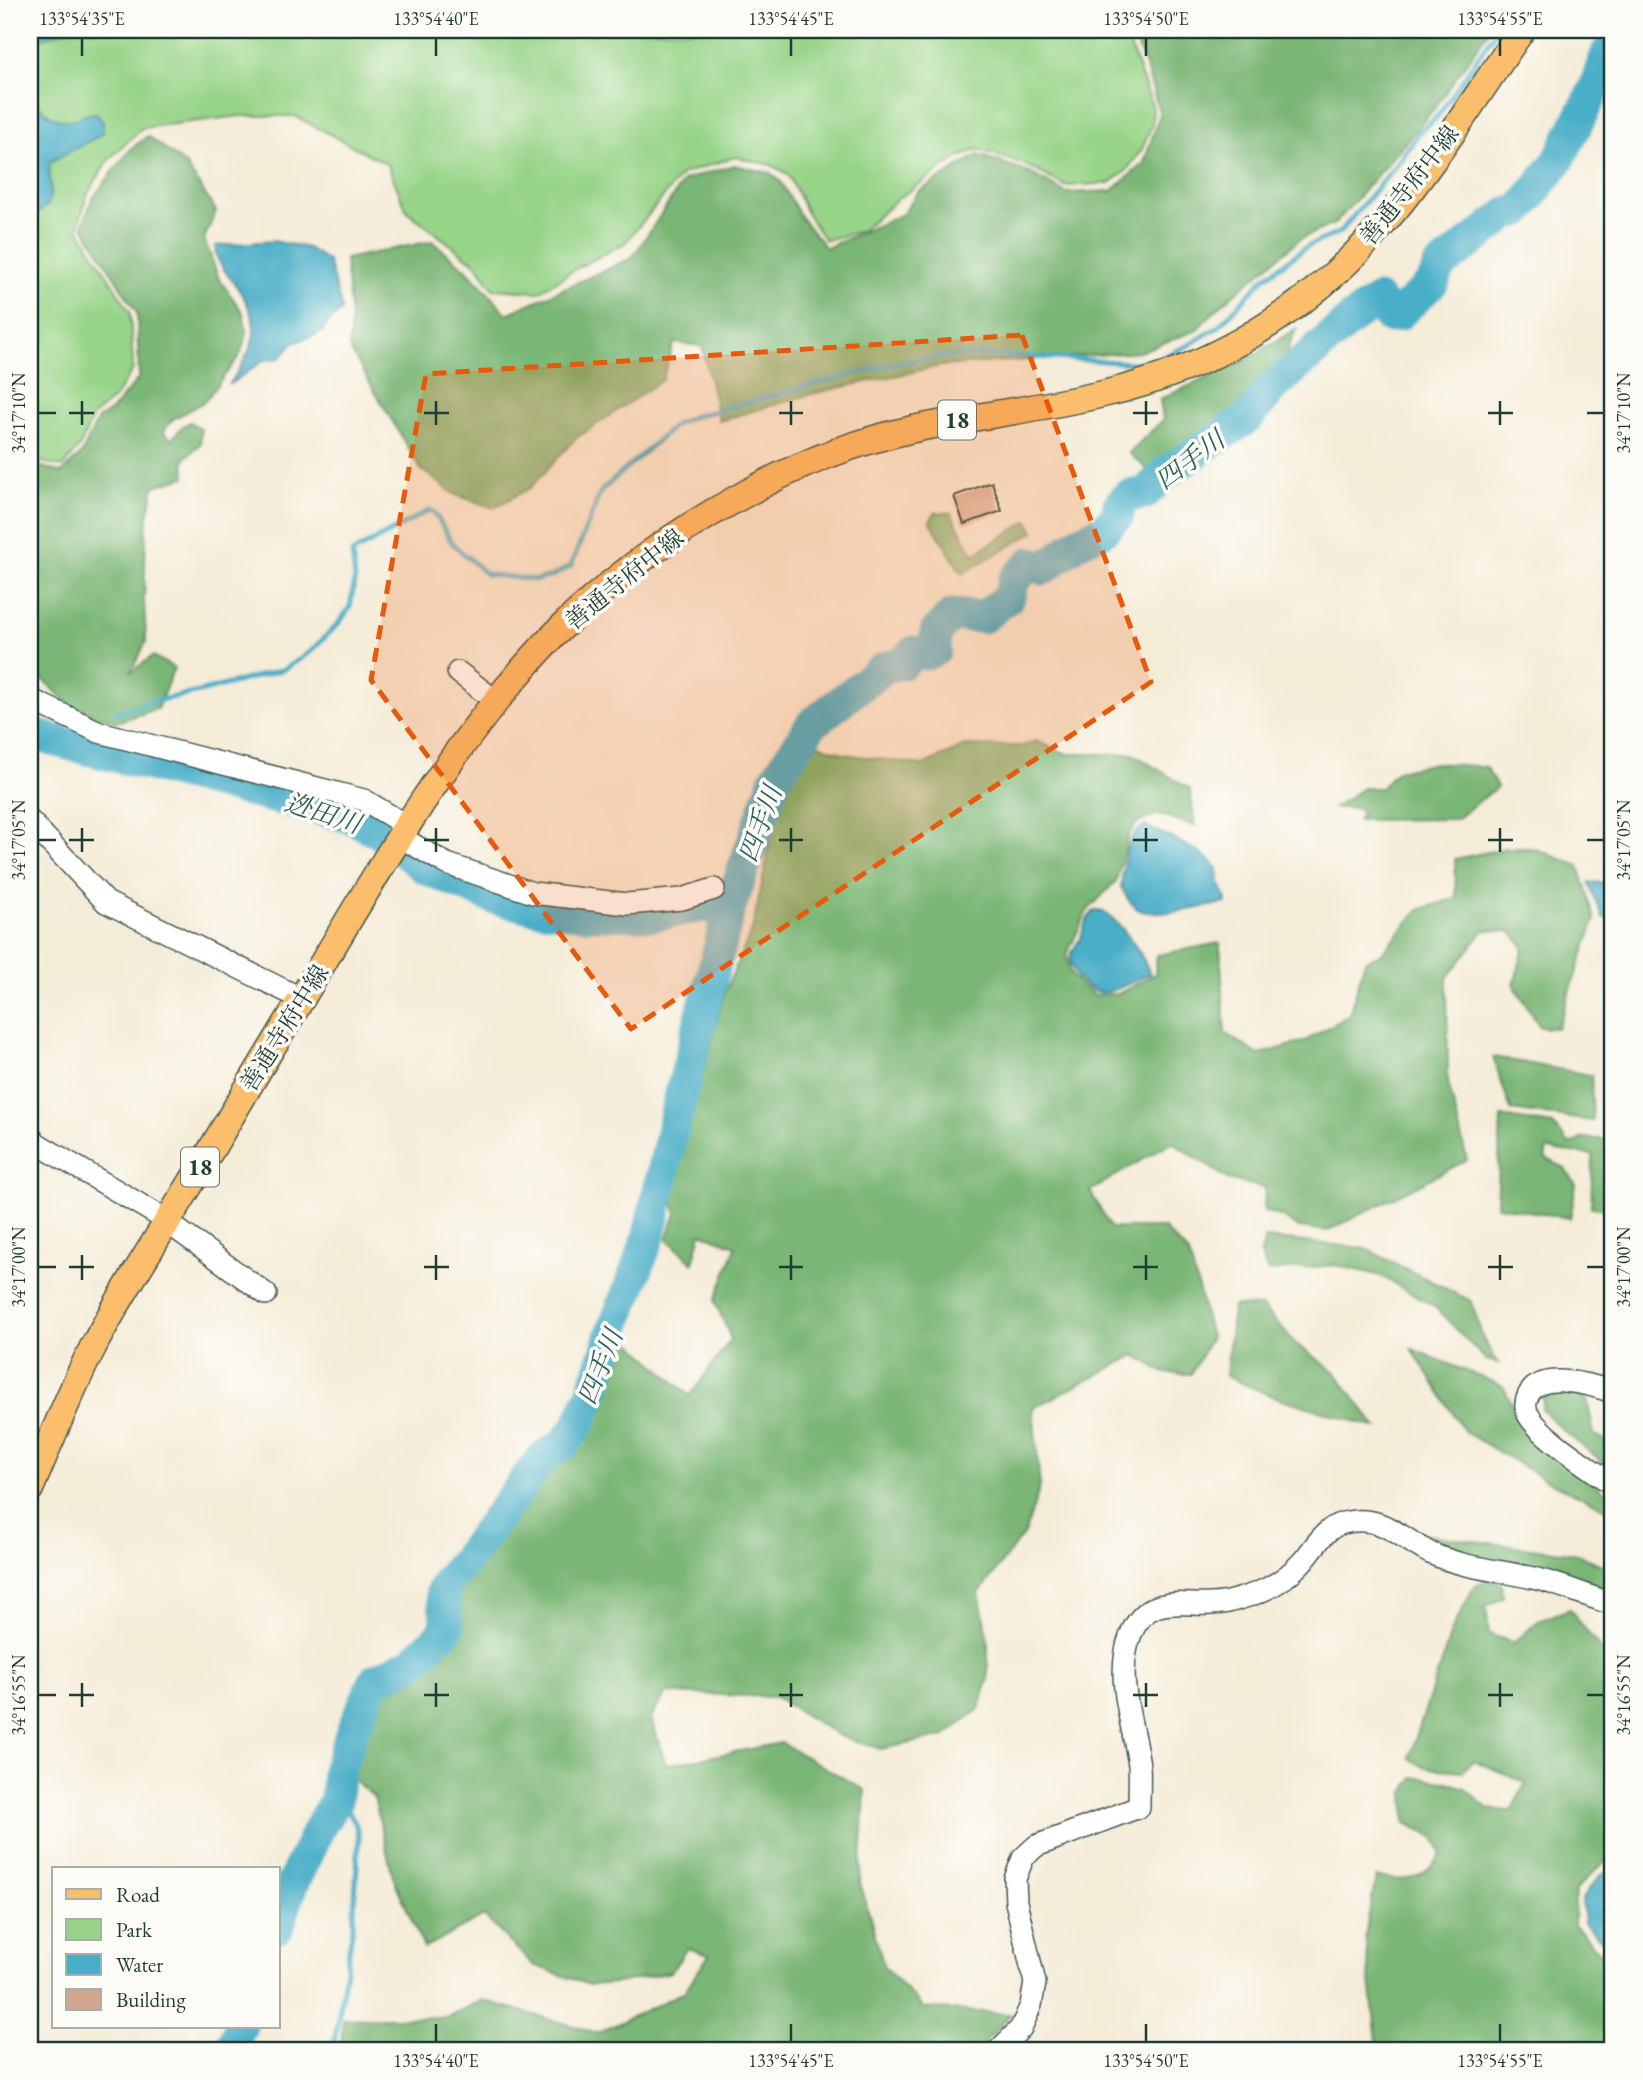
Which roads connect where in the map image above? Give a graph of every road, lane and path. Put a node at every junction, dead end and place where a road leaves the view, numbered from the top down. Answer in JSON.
{"nodes":[{"id":1,"x":1522,"y":30,"type":"edge"},
{"id":2,"x":458,"y":672,"type":"dead end"},
{"id":3,"x":30,"y":699,"type":"edge"},
{"id":4,"x":496,"y":702,"type":"junction"},
{"id":5,"x":30,"y":821,"type":"edge"},
{"id":6,"x":399,"y":840,"type":"junction"},
{"id":7,"x":714,"y":889,"type":"dead end"},
{"id":8,"x":302,"y":999,"type":"junction"},
{"id":9,"x":30,"y":1136,"type":"edge"},
{"id":10,"x":167,"y":1221,"type":"junction"},
{"id":11,"x":266,"y":1294,"type":"dead end"},
{"id":12,"x":1613,"y":1392,"type":"edge"},
{"id":13,"x":1613,"y":1485,"type":"edge"},
{"id":14,"x":30,"y":1489,"type":"edge"},
{"id":15,"x":1613,"y":1605,"type":"edge"},
{"id":16,"x":999,"y":2050,"type":"edge"}],
"edges":[{"from":1,"to":4,"type":"main road","name":"善通寺府中線","number":"18"},
{"from":2,"to":4,"type":"street"},
{"from":3,"to":6,"type":"street"},
{"from":4,"to":6,"type":"main road","name":"善通寺府中線","number":"18"},
{"from":5,"to":8,"type":"street"},
{"from":6,"to":7,"type":"street"},
{"from":6,"to":8,"type":"main road","name":"善通寺府中線","number":"18"},
{"from":8,"to":10,"type":"main road","name":"善通寺府中線","number":"18"},
{"from":9,"to":10,"type":"street"},
{"from":10,"to":11,"type":"street"},
{"from":10,"to":14,"type":"main road","name":"善通寺府中線","number":"18"},
{"from":12,"to":13,"type":"street"},
{"from":15,"to":16,"type":"street"}]}
